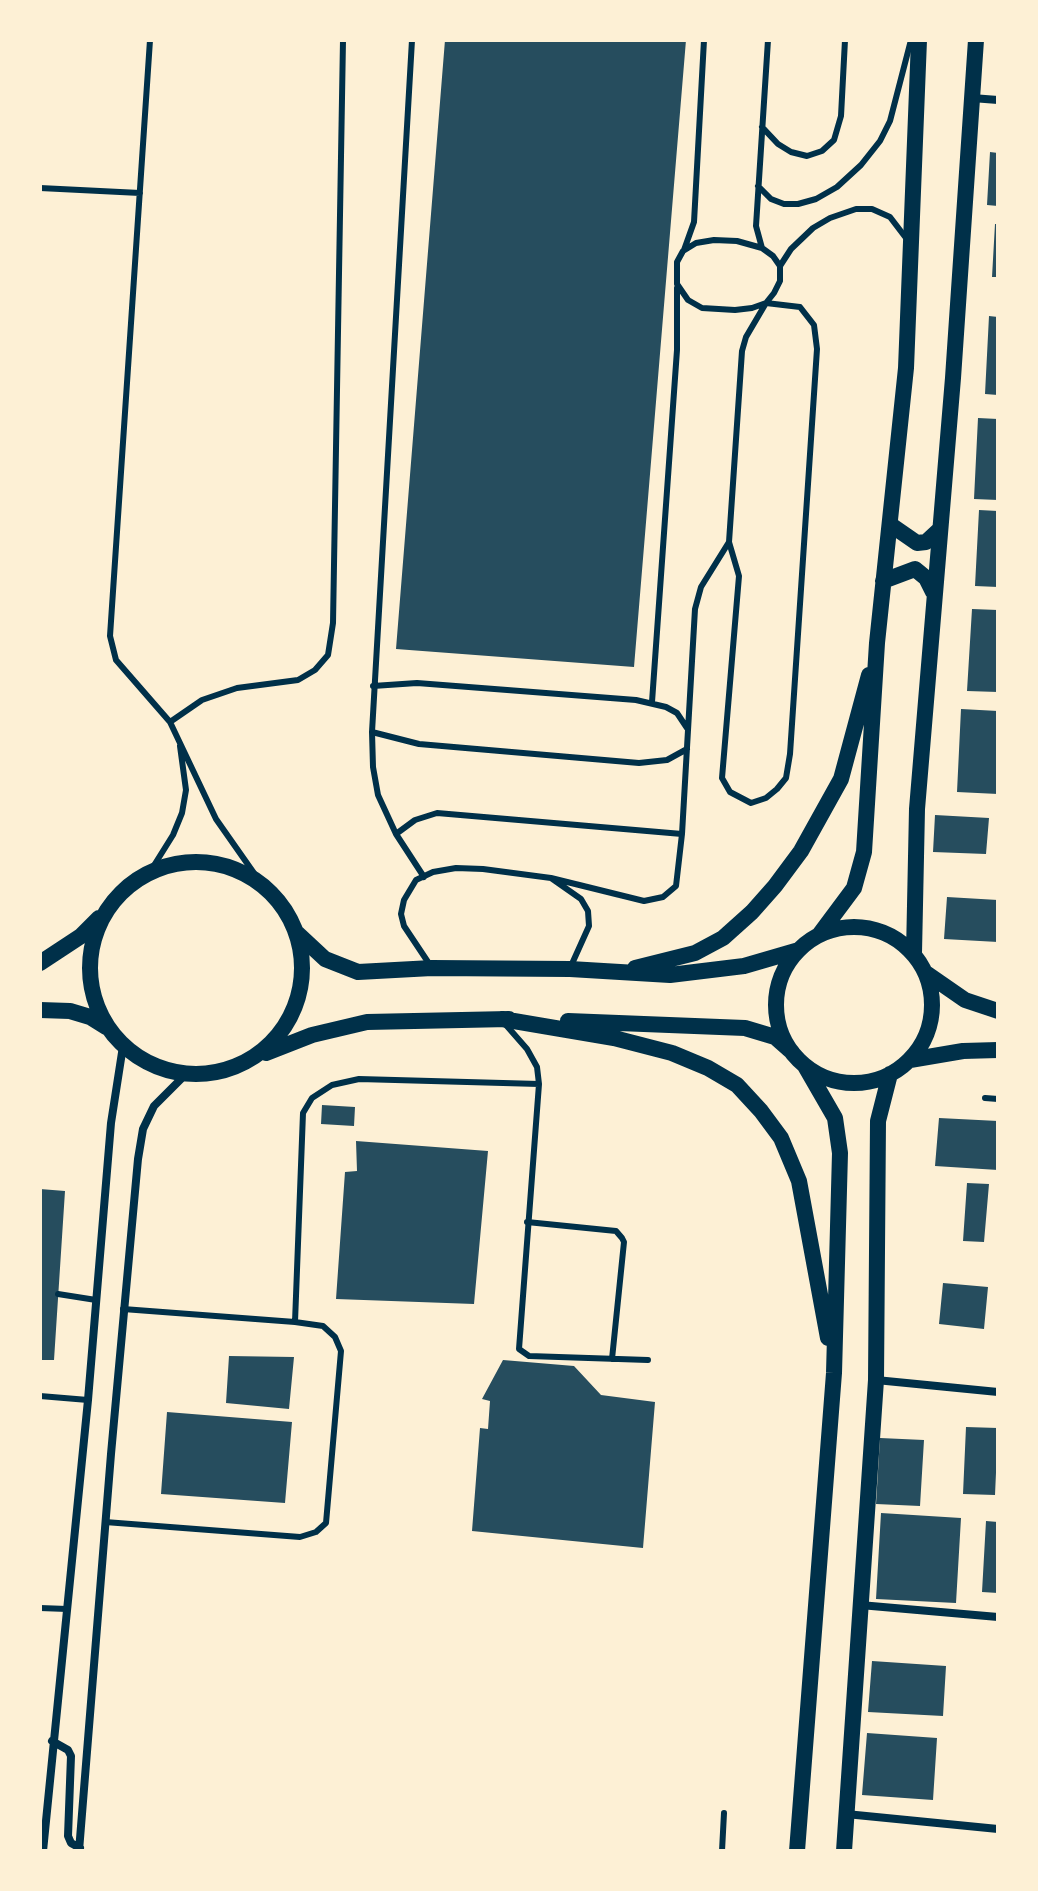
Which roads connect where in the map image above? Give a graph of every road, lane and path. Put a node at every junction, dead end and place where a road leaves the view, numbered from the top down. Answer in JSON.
{"nodes":[{"id":1,"x":150,"y":40,"type":"edge"},
{"id":2,"x":343,"y":40,"type":"edge"},
{"id":3,"x":412,"y":40,"type":"edge"},
{"id":4,"x":704,"y":40,"type":"edge"},
{"id":5,"x":768,"y":40,"type":"edge"},
{"id":6,"x":845,"y":40,"type":"edge"},
{"id":7,"x":911,"y":40,"type":"edge"},
{"id":8,"x":919,"y":40,"type":"edge"},
{"id":9,"x":976,"y":40,"type":"edge"},
{"id":10,"x":972,"y":98,"type":"junction"},
{"id":11,"x":998,"y":100,"type":"edge"},
{"id":12,"x":762,"y":127,"type":"junction"},
{"id":13,"x":758,"y":186,"type":"junction"},
{"id":14,"x":40,"y":188,"type":"edge"},
{"id":15,"x":140,"y":193,"type":"junction"},
{"id":16,"x":762,"y":248,"type":"junction"},
{"id":17,"x":683,"y":251,"type":"junction"},
{"id":18,"x":911,"y":253,"type":"junction"},
{"id":19,"x":780,"y":266,"type":"junction"},
{"id":20,"x":677,"y":284,"type":"junction"},
{"id":21,"x":766,"y":303,"type":"junction"},
{"id":22,"x":891,"y":525,"type":"junction"},
{"id":23,"x":940,"y":529,"type":"junction"},
{"id":24,"x":729,"y":542,"type":"junction"},
{"id":25,"x":883,"y":581,"type":"junction"},
{"id":26,"x":933,"y":594,"type":"junction"},
{"id":27,"x":877,"y":643,"type":"junction"},
{"id":28,"x":373,"y":686,"type":"junction"},
{"id":29,"x":652,"y":702,"type":"junction"},
{"id":30,"x":170,"y":722,"type":"junction"},
{"id":31,"x":688,"y":731,"type":"junction"},
{"id":32,"x":372,"y":732,"type":"junction"},
{"id":33,"x":179,"y":739,"type":"junction"},
{"id":34,"x":687,"y":749,"type":"junction"},
{"id":35,"x":396,"y":834,"type":"junction"},
{"id":36,"x":682,"y":834,"type":"junction"},
{"id":37,"x":148,"y":875,"type":"junction"},
{"id":38,"x":424,"y":877,"type":"junction"},
{"id":39,"x":551,"y":878,"type":"junction"},
{"id":40,"x":263,"y":886,"type":"junction"},
{"id":41,"x":106,"y":911,"type":"junction"},
{"id":42,"x":296,"y":932,"type":"junction"},
{"id":43,"x":819,"y":935,"type":"junction"},
{"id":44,"x":799,"y":950,"type":"junction"},
{"id":45,"x":914,"y":953,"type":"junction"},
{"id":46,"x":40,"y":963,"type":"edge"},
{"id":47,"x":432,"y":968,"type":"junction"},
{"id":48,"x":570,"y":969,"type":"junction"},
{"id":49,"x":607,"y":973,"type":"junction"},
{"id":50,"x":926,"y":973,"type":"junction"},
{"id":51,"x":40,"y":1010,"type":"edge"},
{"id":52,"x":998,"y":1011,"type":"edge"},
{"id":53,"x":502,"y":1019,"type":"junction"},
{"id":54,"x":108,"y":1028,"type":"junction"},
{"id":55,"x":123,"y":1046,"type":"junction"},
{"id":56,"x":998,"y":1050,"type":"edge"},
{"id":57,"x":792,"y":1052,"type":"junction"},
{"id":58,"x":249,"y":1060,"type":"junction"},
{"id":59,"x":910,"y":1060,"type":"junction"},
{"id":60,"x":805,"y":1066,"type":"junction"},
{"id":61,"x":186,"y":1074,"type":"junction"},
{"id":62,"x":890,"y":1074,"type":"junction"},
{"id":63,"x":539,"y":1084,"type":"junction"},
{"id":64,"x":985,"y":1098,"type":"dead end"},
{"id":65,"x":998,"y":1099,"type":"edge"},
{"id":66,"x":527,"y":1222,"type":"junction"},
{"id":67,"x":58,"y":1294,"type":"dead end"},
{"id":68,"x":96,"y":1300,"type":"junction"},
{"id":69,"x":123,"y":1309,"type":"junction"},
{"id":70,"x":295,"y":1322,"type":"junction"},
{"id":71,"x":612,"y":1359,"type":"junction"},
{"id":72,"x":648,"y":1360,"type":"dead end"},
{"id":73,"x":834,"y":1373,"type":"junction"},
{"id":74,"x":876,"y":1380,"type":"junction"},
{"id":75,"x":998,"y":1392,"type":"edge"},
{"id":76,"x":40,"y":1396,"type":"edge"},
{"id":77,"x":88,"y":1400,"type":"junction"},
{"id":78,"x":105,"y":1522,"type":"junction"},
{"id":79,"x":860,"y":1605,"type":"junction"},
{"id":80,"x":40,"y":1608,"type":"edge"},
{"id":81,"x":67,"y":1609,"type":"junction"},
{"id":82,"x":998,"y":1617,"type":"edge"},
{"id":83,"x":52,"y":1741,"type":"junction"},
{"id":84,"x":724,"y":1813,"type":"dead end"},
{"id":85,"x":846,"y":1814,"type":"junction"},
{"id":86,"x":998,"y":1829,"type":"edge"},
{"id":87,"x":80,"y":1849,"type":"edge"},
{"id":88,"x":43,"y":1851,"type":"edge"},
{"id":89,"x":722,"y":1851,"type":"edge"},
{"id":90,"x":797,"y":1851,"type":"edge"},
{"id":91,"x":844,"y":1851,"type":"edge"}],
"edges":[{"from":1,"to":15,"type":"lane"},
{"from":2,"to":30,"type":"lane"},
{"from":3,"to":28,"type":"lane"},
{"from":4,"to":17,"type":"lane"},
{"from":5,"to":12,"type":"lane"},
{"from":6,"to":12,"type":"lane"},
{"from":7,"to":13,"type":"lane"},
{"from":8,"to":18,"type":"main road"},
{"from":9,"to":10,"type":"main road"},
{"from":10,"to":11,"type":"street"},
{"from":10,"to":23,"type":"main road"},
{"from":12,"to":13,"type":"lane"},
{"from":13,"to":16,"type":"lane"},
{"from":14,"to":15,"type":"lane"},
{"from":15,"to":30,"type":"lane"},
{"from":16,"to":17,"type":"lane"},
{"from":16,"to":19,"type":"lane"},
{"from":17,"to":20,"type":"lane"},
{"from":18,"to":19,"type":"lane"},
{"from":18,"to":22,"type":"main road"},
{"from":19,"to":21,"type":"lane"},
{"from":20,"to":21,"type":"lane"},
{"from":20,"to":29,"type":"lane"},
{"from":21,"to":24,"type":"lane"},
{"from":21,"to":24,"type":"lane"},
{"from":22,"to":23,"type":"main road"},
{"from":22,"to":25,"type":"main road"},
{"from":23,"to":26,"type":"main road"},
{"from":24,"to":31,"type":"lane"},
{"from":25,"to":26,"type":"main road"},
{"from":25,"to":27,"type":"main road"},
{"from":26,"to":45,"type":"main road"},
{"from":27,"to":43,"type":"main road"},
{"from":27,"to":49,"type":"main road"},
{"from":28,"to":29,"type":"lane"},
{"from":28,"to":32,"type":"lane"},
{"from":29,"to":31,"type":"lane"},
{"from":30,"to":33,"type":"lane"},
{"from":31,"to":34,"type":"lane"},
{"from":32,"to":34,"type":"lane"},
{"from":32,"to":35,"type":"lane"},
{"from":33,"to":37,"type":"lane"},
{"from":33,"to":40,"type":"lane"},
{"from":34,"to":36,"type":"lane"},
{"from":35,"to":36,"type":"lane"},
{"from":35,"to":38,"type":"lane"},
{"from":36,"to":39,"type":"lane"},
{"from":37,"to":40,"type":"main road"},
{"from":37,"to":41,"type":"main road"},
{"from":38,"to":39,"type":"lane"},
{"from":38,"to":47,"type":"lane"},
{"from":39,"to":48,"type":"lane"},
{"from":40,"to":42,"type":"main road"},
{"from":41,"to":46,"type":"main road"},
{"from":41,"to":54,"type":"main road"},
{"from":42,"to":47,"type":"main road"},
{"from":42,"to":58,"type":"main road"},
{"from":43,"to":44,"type":"main road"},
{"from":43,"to":45,"type":"main road"},
{"from":44,"to":49,"type":"main road"},
{"from":44,"to":57,"type":"main road"},
{"from":45,"to":50,"type":"main road"},
{"from":47,"to":48,"type":"main road"},
{"from":48,"to":49,"type":"main road"},
{"from":50,"to":52,"type":"main road"},
{"from":50,"to":59,"type":"main road"},
{"from":51,"to":54,"type":"main road"},
{"from":53,"to":57,"type":"main road"},
{"from":53,"to":58,"type":"main road"},
{"from":53,"to":63,"type":"lane"},
{"from":53,"to":73,"type":"main road"},
{"from":54,"to":55,"type":"main road"},
{"from":55,"to":61,"type":"main road"},
{"from":55,"to":68,"type":"street"},
{"from":56,"to":59,"type":"main road"},
{"from":57,"to":60,"type":"main road"},
{"from":58,"to":61,"type":"main road"},
{"from":59,"to":62,"type":"main road"},
{"from":60,"to":62,"type":"main road"},
{"from":60,"to":73,"type":"main road"},
{"from":61,"to":69,"type":"street"},
{"from":62,"to":74,"type":"main road"},
{"from":63,"to":66,"type":"lane"},
{"from":63,"to":70,"type":"lane"},
{"from":64,"to":65,"type":"lane"},
{"from":66,"to":71,"type":"lane"},
{"from":66,"to":71,"type":"lane"},
{"from":67,"to":68,"type":"lane"},
{"from":68,"to":77,"type":"street"},
{"from":69,"to":70,"type":"lane"},
{"from":69,"to":78,"type":"street"},
{"from":70,"to":78,"type":"lane"},
{"from":71,"to":72,"type":"lane"},
{"from":73,"to":90,"type":"main road"},
{"from":74,"to":75,"type":"street"},
{"from":74,"to":79,"type":"main road"},
{"from":76,"to":77,"type":"lane"},
{"from":77,"to":81,"type":"street"},
{"from":78,"to":87,"type":"street"},
{"from":79,"to":82,"type":"street"},
{"from":79,"to":85,"type":"main road"},
{"from":80,"to":81,"type":"lane"},
{"from":81,"to":83,"type":"street"},
{"from":83,"to":87,"type":"street"},
{"from":83,"to":88,"type":"street"},
{"from":84,"to":89,"type":"lane"},
{"from":85,"to":86,"type":"street"},
{"from":85,"to":91,"type":"main road"}]}
